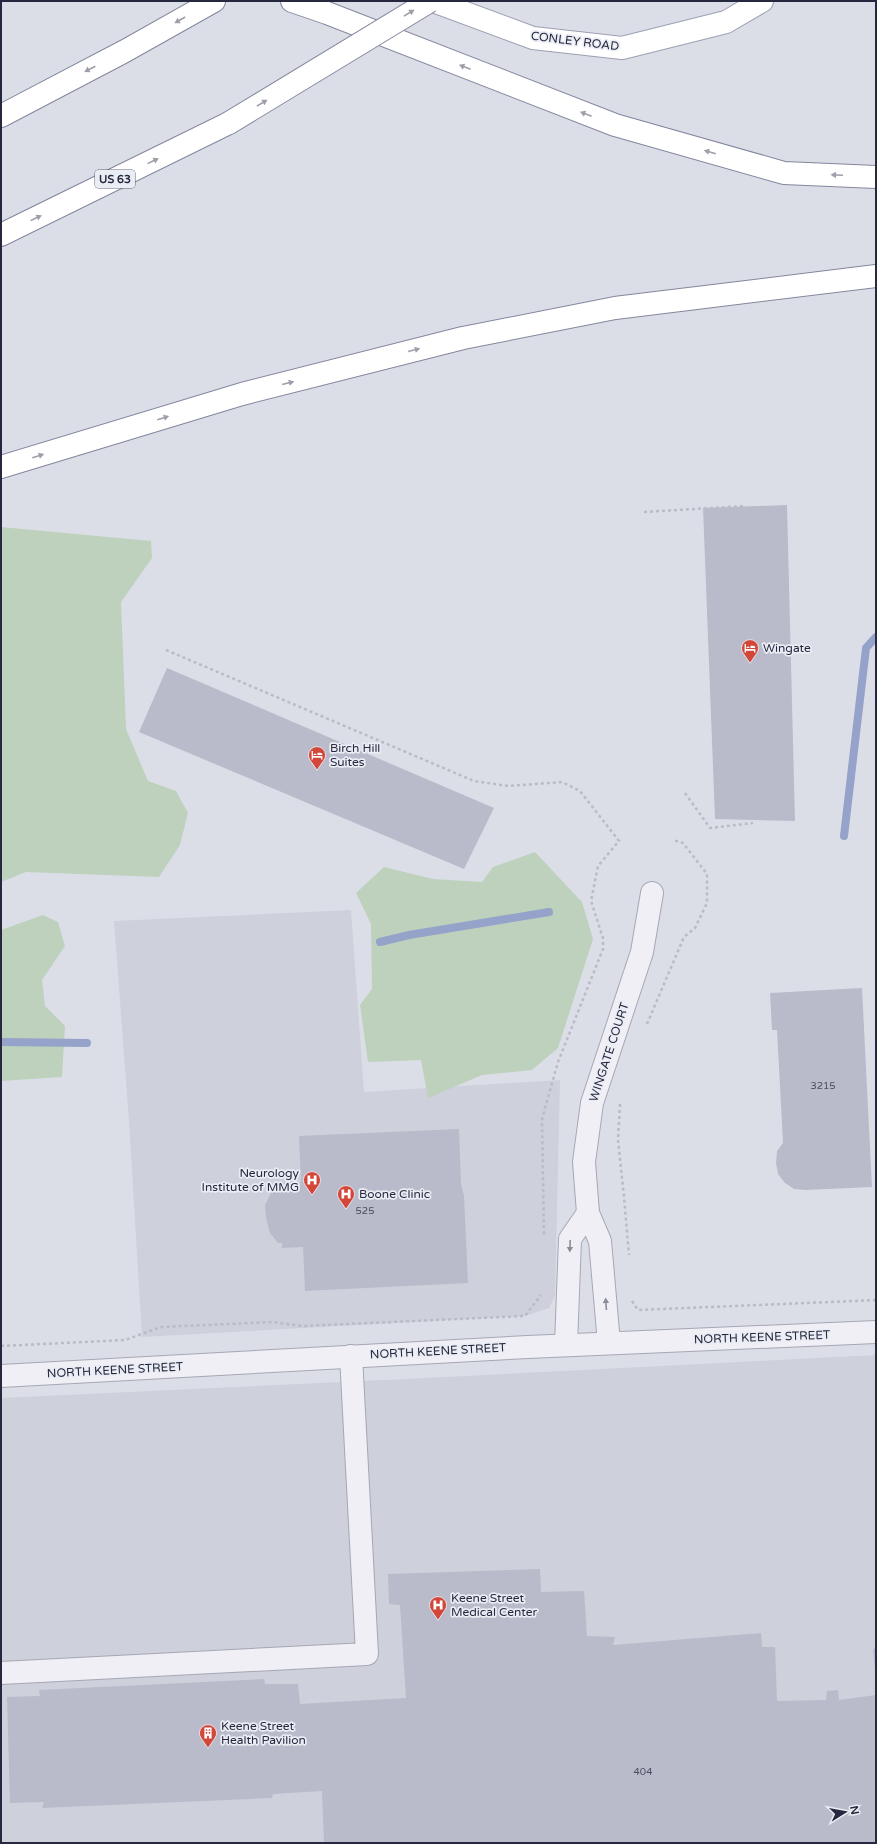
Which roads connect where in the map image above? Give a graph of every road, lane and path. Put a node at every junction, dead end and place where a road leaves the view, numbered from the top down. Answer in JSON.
{"nodes":[{"id":1,"x":214,"y":1,"type":"edge"},
{"id":2,"x":292,"y":1,"type":"edge"},
{"id":3,"x":430,"y":1,"type":"edge"},
{"id":4,"x":433,"y":1,"type":"edge"},
{"id":5,"x":762,"y":1,"type":"edge"},
{"id":6,"x":1,"y":116,"type":"edge"},
{"id":7,"x":876,"y":177,"type":"edge"},
{"id":8,"x":1,"y":235,"type":"edge"},
{"id":9,"x":876,"y":276,"type":"edge"},
{"id":10,"x":1,"y":467,"type":"edge"},
{"id":11,"x":745,"y":506,"type":"dead end"},
{"id":12,"x":644,"y":512,"type":"dead end"},
{"id":13,"x":166,"y":650,"type":"dead end"},
{"id":14,"x":685,"y":793,"type":"dead end"},
{"id":15,"x":753,"y":823,"type":"dead end"},
{"id":16,"x":673,"y":840,"type":"dead end"},
{"id":17,"x":652,"y":893,"type":"dead end"},
{"id":18,"x":645,"y":1029,"type":"dead end"},
{"id":19,"x":620,"y":1096,"type":"dead end"},
{"id":20,"x":588,"y":1213,"type":"junction"},
{"id":21,"x":544,"y":1236,"type":"dead end"},
{"id":22,"x":629,"y":1257,"type":"dead end"},
{"id":23,"x":544,"y":1291,"type":"dead end"},
{"id":24,"x":631,"y":1300,"type":"dead end"},
{"id":25,"x":876,"y":1300,"type":"edge"},
{"id":26,"x":876,"y":1332,"type":"edge"},
{"id":27,"x":609,"y":1343,"type":"junction"},
{"id":28,"x":566,"y":1345,"type":"junction"},
{"id":29,"x":1,"y":1346,"type":"edge"},
{"id":30,"x":351,"y":1356,"type":"junction"},
{"id":31,"x":1,"y":1376,"type":"edge"},
{"id":32,"x":1,"y":1673,"type":"edge"}],
"edges":[{"from":1,"to":6,"type":"main road","one_way":true},
{"from":7,"to":2,"type":"main road","one_way":true},
{"from":8,"to":3,"type":"main road","number":"US 63","one_way":true,"bridge":true},
{"from":4,"to":5,"type":"main road","name":"CONLEY ROAD"},
{"from":10,"to":9,"type":"main road","one_way":true},
{"from":11,"to":12,"type":"path"},
{"from":13,"to":21,"type":"path"},
{"from":14,"to":15,"type":"path"},
{"from":16,"to":18,"type":"path"},
{"from":17,"to":20,"type":"street","name":"WINGATE COURT"},
{"from":19,"to":22,"type":"path"},
{"from":27,"to":20,"type":"street","name":"WINGATE COURT","one_way":true},
{"from":20,"to":28,"type":"street","one_way":true},
{"from":23,"to":29,"type":"path"},
{"from":24,"to":25,"type":"path"},
{"from":26,"to":27,"type":"street","name":"NORTH KEENE STREET"},
{"from":27,"to":28,"type":"street","name":"NORTH KEENE STREET"},
{"from":28,"to":30,"type":"street","name":"NORTH KEENE STREET"},
{"from":30,"to":31,"type":"street","name":"NORTH KEENE STREET"},
{"from":30,"to":32,"type":"street"}]}
